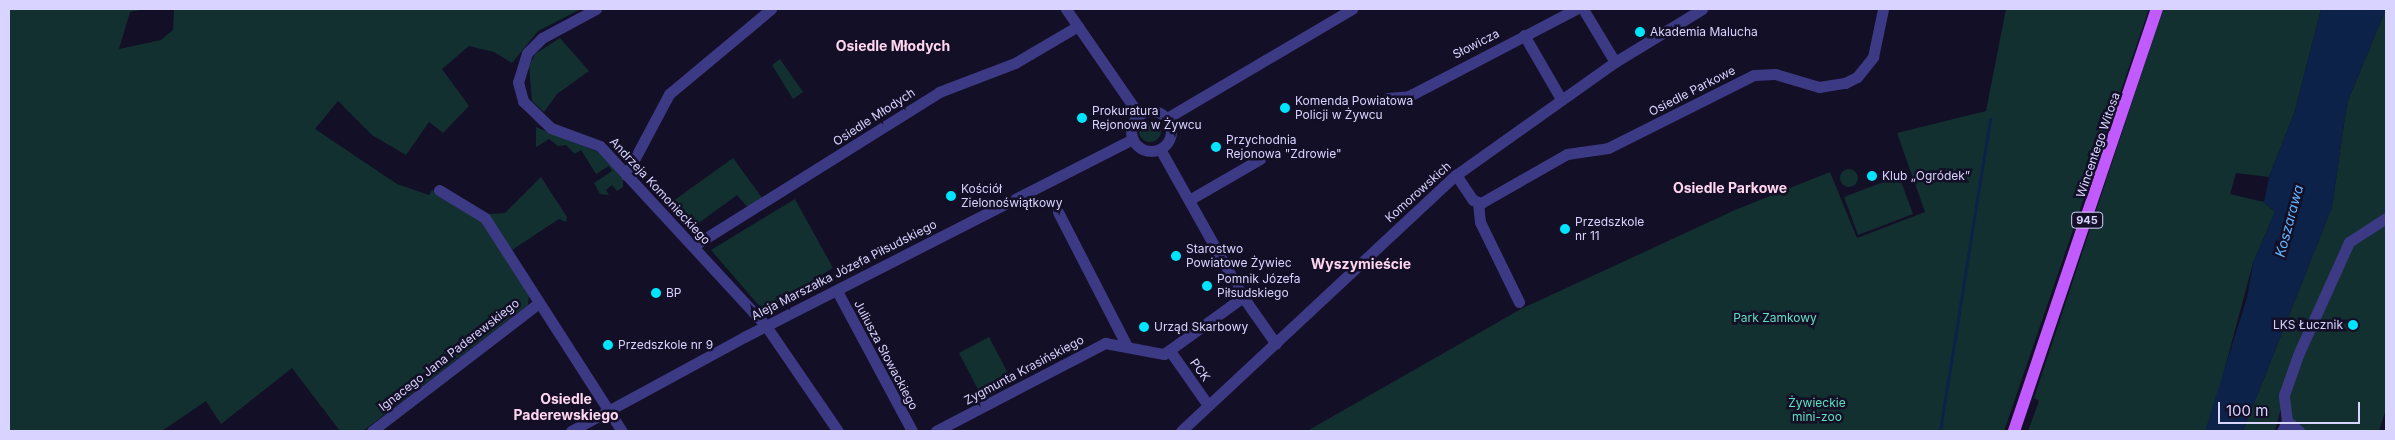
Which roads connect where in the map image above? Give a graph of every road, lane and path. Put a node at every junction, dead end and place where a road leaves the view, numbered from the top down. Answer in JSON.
{"nodes":[{"id":1,"x":596,"y":9,"type":"edge"},
{"id":2,"x":771,"y":9,"type":"edge"},
{"id":3,"x":1066,"y":9,"type":"edge"},
{"id":4,"x":1352,"y":9,"type":"edge"},
{"id":5,"x":1576,"y":9,"type":"edge"},
{"id":6,"x":1583,"y":9,"type":"edge"},
{"id":7,"x":1702,"y":9,"type":"edge"},
{"id":8,"x":1883,"y":9,"type":"edge"},
{"id":9,"x":2157,"y":9,"type":"edge"},
{"id":10,"x":1078,"y":26,"type":"junction"},
{"id":11,"x":1524,"y":35,"type":"junction"},
{"id":12,"x":1615,"y":62,"type":"junction"},
{"id":13,"x":1388,"y":98,"type":"dead end"},
{"id":14,"x":1561,"y":99,"type":"junction"},
{"id":15,"x":1139,"y":115,"type":"junction"},
{"id":16,"x":1167,"y":118,"type":"junction"},
{"id":17,"x":1133,"y":139,"type":"junction"},
{"id":18,"x":1160,"y":149,"type":"junction"},
{"id":19,"x":1260,"y":159,"type":"dead end"},
{"id":20,"x":626,"y":175,"type":"junction"},
{"id":21,"x":1456,"y":175,"type":"junction"},
{"id":22,"x":439,"y":190,"type":"dead end"},
{"id":23,"x":1189,"y":200,"type":"junction"},
{"id":24,"x":1478,"y":203,"type":"junction"},
{"id":25,"x":1058,"y":212,"type":"dead end"},
{"id":26,"x":2386,"y":218,"type":"edge"},
{"id":27,"x":693,"y":246,"type":"junction"},
{"id":28,"x":837,"y":291,"type":"junction"},
{"id":29,"x":1243,"y":296,"type":"junction"},
{"id":30,"x":1519,"y":302,"type":"dead end"},
{"id":31,"x":539,"y":303,"type":"junction"},
{"id":32,"x":766,"y":326,"type":"junction"},
{"id":33,"x":1276,"y":344,"type":"junction"},
{"id":34,"x":1127,"y":346,"type":"junction"},
{"id":35,"x":1170,"y":351,"type":"junction"},
{"id":36,"x":1208,"y":406,"type":"junction"},
{"id":37,"x":609,"y":410,"type":"junction"},
{"id":38,"x":2285,"y":426,"type":"edge"},
{"id":39,"x":372,"y":431,"type":"edge"},
{"id":40,"x":570,"y":431,"type":"edge"},
{"id":41,"x":622,"y":431,"type":"edge"},
{"id":42,"x":838,"y":431,"type":"edge"},
{"id":43,"x":912,"y":431,"type":"edge"},
{"id":44,"x":936,"y":431,"type":"edge"},
{"id":45,"x":1181,"y":431,"type":"edge"},
{"id":46,"x":2014,"y":431,"type":"edge"},
{"id":47,"x":2299,"y":431,"type":"edge"}],
"edges":[{"from":1,"to":20,"type":"street","name":"Andrzeja Komonieckiego"},
{"from":2,"to":20,"type":"street"},
{"from":3,"to":10,"type":"street"},
{"from":4,"to":16,"type":"street"},
{"from":5,"to":11,"type":"street","name":"Słowicza"},
{"from":6,"to":12,"type":"street"},
{"from":7,"to":12,"type":"street","name":"Komorowskich"},
{"from":8,"to":24,"type":"street","name":"Osiedle Parkowe"},
{"from":9,"to":46,"type":"main road","name":"Wincentego Witosa","number":"945"},
{"from":10,"to":15,"type":"street"},
{"from":10,"to":27,"type":"street","name":"Osiedle Młodych"},
{"from":11,"to":13,"type":"street","name":"Słowicza"},
{"from":11,"to":14,"type":"street"},
{"from":12,"to":14,"type":"street","name":"Komorowskich"},
{"from":14,"to":21,"type":"street","name":"Komorowskich"},
{"from":15,"to":16,"type":"street"},
{"from":15,"to":17,"type":"street"},
{"from":16,"to":18,"type":"street"},
{"from":17,"to":18,"type":"street"},
{"from":17,"to":28,"type":"street","name":"Aleja Marszałka Józefa Piłsudskiego"},
{"from":18,"to":23,"type":"street"},
{"from":19,"to":23,"type":"street"},
{"from":20,"to":27,"type":"street","name":"Andrzeja Komonieckiego"},
{"from":21,"to":24,"type":"street"},
{"from":21,"to":33,"type":"street","name":"Komorowskich"},
{"from":22,"to":31,"type":"street","name":"Ignacego Jana Paderewskiego"},
{"from":23,"to":29,"type":"street"},
{"from":24,"to":30,"type":"street"},
{"from":25,"to":34,"type":"street"},
{"from":26,"to":38,"type":"street"},
{"from":27,"to":32,"type":"street","name":"Andrzeja Komonieckiego"},
{"from":28,"to":32,"type":"street","name":"Aleja Marszałka Józefa Piłsudskiego"},
{"from":28,"to":43,"type":"street","name":"Juliusza Słowackiego"},
{"from":29,"to":33,"type":"street"},
{"from":29,"to":35,"type":"street"},
{"from":31,"to":37,"type":"street"},
{"from":31,"to":39,"type":"street","name":"Ignacego Jana Paderewskiego"},
{"from":32,"to":37,"type":"street","name":"Aleja Marszałka Józefa Piłsudskiego"},
{"from":32,"to":42,"type":"street","name":"Andrzeja Komonieckiego"},
{"from":33,"to":36,"type":"street","name":"Komorowskich"},
{"from":34,"to":35,"type":"street","name":"Zygmunta Krasińskiego"},
{"from":34,"to":44,"type":"street","name":"Zygmunta Krasińskiego"},
{"from":35,"to":36,"type":"street","name":"PCK"},
{"from":36,"to":45,"type":"street","name":"Komorowskich"},
{"from":37,"to":40,"type":"street","name":"Aleja Marszałka Józefa Piłsudskiego"},
{"from":37,"to":41,"type":"street"},
{"from":38,"to":47,"type":"street"}]}
